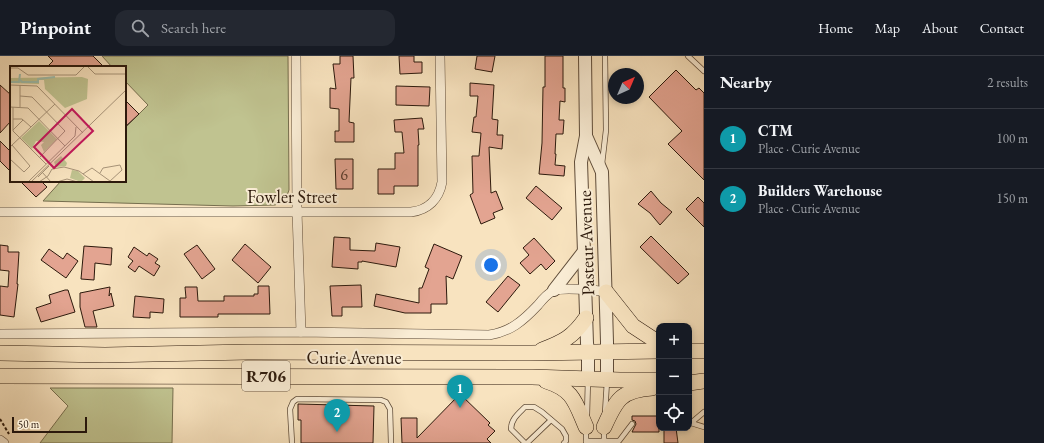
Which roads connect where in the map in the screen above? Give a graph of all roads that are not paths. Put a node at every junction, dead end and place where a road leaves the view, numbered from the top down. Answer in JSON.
{"nodes":[{"id":1,"x":296,"y":56,"type":"edge"},
{"id":2,"x":440,"y":56,"type":"edge"},
{"id":3,"x":586,"y":56,"type":"edge"},
{"id":4,"x":605,"y":56,"type":"edge"},
{"id":5,"x":688,"y":56,"type":"edge"},
{"id":6,"x":704,"y":71,"type":"edge"},
{"id":7,"x":586,"y":136,"type":"junction"},
{"id":8,"x":602,"y":172,"type":"junction"},
{"id":9,"x":297,"y":211,"type":"junction"},
{"id":10,"x":0,"y":212,"type":"edge"},
{"id":11,"x":585,"y":250,"type":"junction"},
{"id":12,"x":585,"y":289,"type":"junction"},
{"id":13,"x":554,"y":290,"type":"junction"},
{"id":14,"x":606,"y":292,"type":"junction"},
{"id":15,"x":586,"y":318,"type":"junction"},
{"id":16,"x":301,"y":332,"type":"junction"},
{"id":17,"x":0,"y":334,"type":"edge"},
{"id":18,"x":656,"y":341,"type":"edge"},
{"id":19,"x":656,"y":351,"type":"edge"},
{"id":20,"x":588,"y":352,"type":"junction"},
{"id":21,"x":607,"y":352,"type":"junction"},
{"id":22,"x":0,"y":353,"type":"edge"},
{"id":23,"x":531,"y":353,"type":"junction"},
{"id":24,"x":0,"y":376,"type":"edge"},
{"id":25,"x":532,"y":376,"type":"junction"},
{"id":26,"x":588,"y":378,"type":"junction"},
{"id":27,"x":607,"y":379,"type":"junction"},
{"id":28,"x":656,"y":380,"type":"edge"},
{"id":29,"x":692,"y":380,"type":"edge"},
{"id":30,"x":704,"y":381,"type":"edge"},
{"id":31,"x":692,"y":383,"type":"edge"},
{"id":32,"x":656,"y":387,"type":"edge"},
{"id":33,"x":704,"y":412,"type":"edge"},
{"id":34,"x":551,"y":420,"type":"junction"},
{"id":35,"x":632,"y":424,"type":"dead end"},
{"id":36,"x":704,"y":427,"type":"edge"},
{"id":37,"x":586,"y":437,"type":"edge"},
{"id":38,"x":604,"y":437,"type":"edge"},
{"id":39,"x":0,"y":440,"type":"edge"},
{"id":40,"x":7,"y":440,"type":"edge"},
{"id":41,"x":292,"y":443,"type":"edge"},
{"id":42,"x":392,"y":443,"type":"edge"},
{"id":43,"x":526,"y":443,"type":"edge"},
{"id":44,"x":564,"y":443,"type":"edge"}],
"edges":[{"from":1,"to":9,"type":"street"},
{"from":2,"to":9,"type":"street","name":"Fowler Street"},
{"from":3,"to":7,"type":"street","name":"Pasteur Avenue"},
{"from":4,"to":8,"type":"lane"},
{"from":5,"to":6,"type":"lane"},
{"from":7,"to":8,"type":"street","name":"Pasteur Avenue"},
{"from":7,"to":11,"type":"street","name":"Pasteur Avenue"},
{"from":8,"to":14,"type":"street","name":"Pasteur Avenue"},
{"from":9,"to":10,"type":"street","name":"Fowler Street"},
{"from":9,"to":16,"type":"street"},
{"from":11,"to":12,"type":"street","name":"Pasteur Avenue"},
{"from":11,"to":13,"type":"street"},
{"from":12,"to":13,"type":"street"},
{"from":12,"to":14,"type":"street"},
{"from":12,"to":15,"type":"street","name":"Pasteur Avenue"},
{"from":13,"to":16,"type":"street","name":"Curie Avenue"},
{"from":14,"to":18,"type":"main road"},
{"from":14,"to":21,"type":"street","name":"Pasteur Avenue"},
{"from":15,"to":20,"type":"street","name":"Pasteur Avenue"},
{"from":15,"to":23,"type":"main road"},
{"from":16,"to":17,"type":"street","name":"Curie Avenue"},
{"from":19,"to":21,"type":"main road","name":"Curie Avenue","number":"R706"},
{"from":20,"to":21,"type":"main road","name":"Curie Avenue","number":"R706"},
{"from":20,"to":23,"type":"main road","name":"Curie Avenue","number":"R706"},
{"from":20,"to":26,"type":"street","name":"Pasteur Avenue"},
{"from":21,"to":27,"type":"street","name":"Pasteur Avenue"},
{"from":22,"to":23,"type":"main road","name":"Curie Avenue","number":"R706"},
{"from":24,"to":25,"type":"main road","name":"Curie Avenue","number":"R706"},
{"from":25,"to":26,"type":"main road","name":"Curie Avenue","number":"R706"},
{"from":25,"to":37,"type":"main road"},
{"from":26,"to":27,"type":"main road","name":"Curie Avenue","number":"R706"},
{"from":26,"to":37,"type":"lane"},
{"from":27,"to":28,"type":"main road","name":"Curie Avenue","number":"R706"},
{"from":27,"to":38,"type":"lane"},
{"from":29,"to":30,"type":"main road"},
{"from":30,"to":31,"type":"main road"},
{"from":32,"to":38,"type":"main road"},
{"from":33,"to":36,"type":"lane"},
{"from":34,"to":43,"type":"lane"},
{"from":34,"to":43,"type":"lane"},
{"from":34,"to":44,"type":"lane"},
{"from":35,"to":38,"type":"lane"},
{"from":37,"to":38,"type":"lane"},
{"from":39,"to":40,"type":"street"},
{"from":41,"to":42,"type":"lane"}]}
